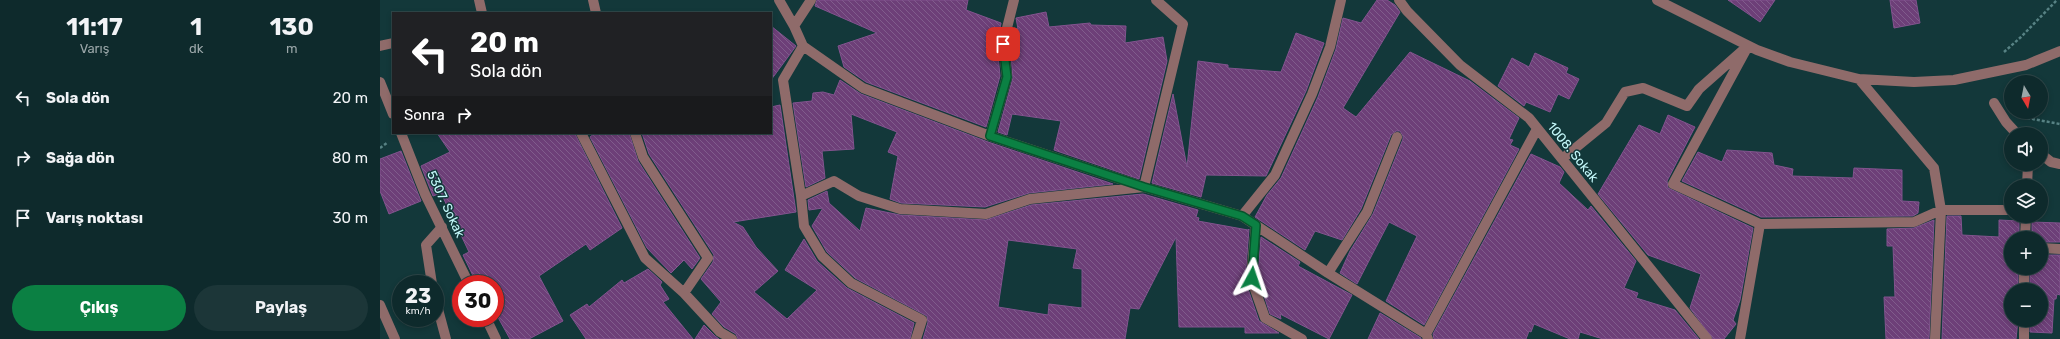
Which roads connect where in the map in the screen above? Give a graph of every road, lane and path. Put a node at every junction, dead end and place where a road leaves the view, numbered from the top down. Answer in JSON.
{"nodes":[{"id":1,"x":479,"y":0,"type":"edge"},
{"id":2,"x":593,"y":0,"type":"edge"},
{"id":3,"x":779,"y":0,"type":"edge"},
{"id":4,"x":811,"y":0,"type":"edge"},
{"id":5,"x":1014,"y":0,"type":"edge"},
{"id":6,"x":1156,"y":0,"type":"edge"},
{"id":7,"x":1341,"y":0,"type":"edge"},
{"id":8,"x":1400,"y":0,"type":"edge"},
{"id":9,"x":1657,"y":0,"type":"edge"},
{"id":10,"x":2057,"y":0,"type":"edge"},
{"id":11,"x":482,"y":12,"type":"edge"},
{"id":12,"x":596,"y":12,"type":"edge"},
{"id":13,"x":794,"y":26,"type":"junction"},
{"id":14,"x":392,"y":43,"type":"edge"},
{"id":15,"x":380,"y":46,"type":"edge"},
{"id":16,"x":803,"y":46,"type":"junction"},
{"id":17,"x":1748,"y":46,"type":"junction"},
{"id":18,"x":2060,"y":51,"type":"edge"},
{"id":19,"x":1999,"y":57,"type":"dead end"},
{"id":20,"x":1859,"y":79,"type":"junction"},
{"id":21,"x":380,"y":82,"type":"edge"},
{"id":22,"x":1994,"y":103,"type":"dead end"},
{"id":23,"x":392,"y":112,"type":"edge"},
{"id":24,"x":2011,"y":127,"type":"edge"},
{"id":25,"x":1537,"y":129,"type":"junction"},
{"id":26,"x":401,"y":134,"type":"edge"},
{"id":27,"x":582,"y":134,"type":"edge"},
{"id":28,"x":635,"y":134,"type":"edge"},
{"id":29,"x":990,"y":136,"type":"junction"},
{"id":30,"x":1397,"y":137,"type":"dead end"},
{"id":31,"x":1562,"y":159,"type":"junction"},
{"id":32,"x":2048,"y":160,"type":"edge"},
{"id":33,"x":2060,"y":164,"type":"edge"},
{"id":34,"x":1144,"y":187,"type":"junction"},
{"id":35,"x":802,"y":196,"type":"junction"},
{"id":36,"x":1941,"y":210,"type":"junction"},
{"id":37,"x":2004,"y":210,"type":"edge"},
{"id":38,"x":1242,"y":216,"type":"junction"},
{"id":39,"x":1760,"y":224,"type":"junction"},
{"id":40,"x":1256,"y":225,"type":"junction"},
{"id":41,"x":442,"y":227,"type":"junction"},
{"id":42,"x":2048,"y":248,"type":"edge"},
{"id":43,"x":2060,"y":249,"type":"edge"},
{"id":44,"x":1328,"y":273,"type":"junction"},
{"id":45,"x":431,"y":275,"type":"edge"},
{"id":46,"x":465,"y":275,"type":"edge"},
{"id":47,"x":684,"y":293,"type":"junction"},
{"id":48,"x":380,"y":305,"type":"edge"},
{"id":49,"x":443,"y":327,"type":"edge"},
{"id":50,"x":490,"y":327,"type":"edge"},
{"id":51,"x":2024,"y":327,"type":"edge"},
{"id":52,"x":1427,"y":337,"type":"edge"},
{"id":53,"x":394,"y":339,"type":"edge"},
{"id":54,"x":446,"y":339,"type":"edge"},
{"id":55,"x":496,"y":339,"type":"edge"},
{"id":56,"x":732,"y":339,"type":"edge"},
{"id":57,"x":916,"y":339,"type":"edge"},
{"id":58,"x":1302,"y":339,"type":"edge"},
{"id":59,"x":1707,"y":339,"type":"edge"},
{"id":60,"x":1740,"y":339,"type":"edge"},
{"id":61,"x":1935,"y":339,"type":"edge"},
{"id":62,"x":2024,"y":339,"type":"edge"}],
"edges":[{"from":1,"to":11,"type":"street"},
{"from":2,"to":12,"type":"street"},
{"from":3,"to":13,"type":"street"},
{"from":4,"to":13,"type":"street"},
{"from":5,"to":29,"type":"street"},
{"from":6,"to":34,"type":"street"},
{"from":7,"to":38,"type":"street"},
{"from":8,"to":25,"type":"street","name":"1008. Sokak"},
{"from":9,"to":17,"type":"street"},
{"from":10,"to":19,"type":"path"},
{"from":13,"to":16,"type":"street"},
{"from":14,"to":15,"type":"street"},
{"from":16,"to":29,"type":"street"},
{"from":16,"to":35,"type":"street"},
{"from":17,"to":20,"type":"street"},
{"from":17,"to":31,"type":"street"},
{"from":17,"to":39,"type":"street"},
{"from":18,"to":20,"type":"street"},
{"from":20,"to":36,"type":"street"},
{"from":21,"to":23,"type":"street"},
{"from":22,"to":24,"type":"street"},
{"from":25,"to":31,"type":"street","name":"1008. Sokak"},
{"from":25,"to":52,"type":"street"},
{"from":26,"to":41,"type":"street","name":"5307. Sokak"},
{"from":27,"to":47,"type":"street"},
{"from":28,"to":47,"type":"street"},
{"from":29,"to":34,"type":"street"},
{"from":30,"to":44,"type":"street"},
{"from":31,"to":59,"type":"street","name":"1008. Sokak"},
{"from":32,"to":33,"type":"street"},
{"from":34,"to":35,"type":"street"},
{"from":34,"to":38,"type":"street"},
{"from":35,"to":57,"type":"street"},
{"from":36,"to":37,"type":"street"},
{"from":36,"to":39,"type":"street"},
{"from":36,"to":61,"type":"street"},
{"from":38,"to":40,"type":"street"},
{"from":39,"to":60,"type":"street"},
{"from":40,"to":44,"type":"street"},
{"from":40,"to":58,"type":"street"},
{"from":41,"to":45,"type":"street"},
{"from":41,"to":46,"type":"street","name":"5307. Sokak"},
{"from":42,"to":43,"type":"street"},
{"from":44,"to":52,"type":"street"},
{"from":47,"to":56,"type":"street"},
{"from":48,"to":53,"type":"street"},
{"from":49,"to":54,"type":"street"},
{"from":50,"to":55,"type":"street"},
{"from":51,"to":62,"type":"street"}]}
